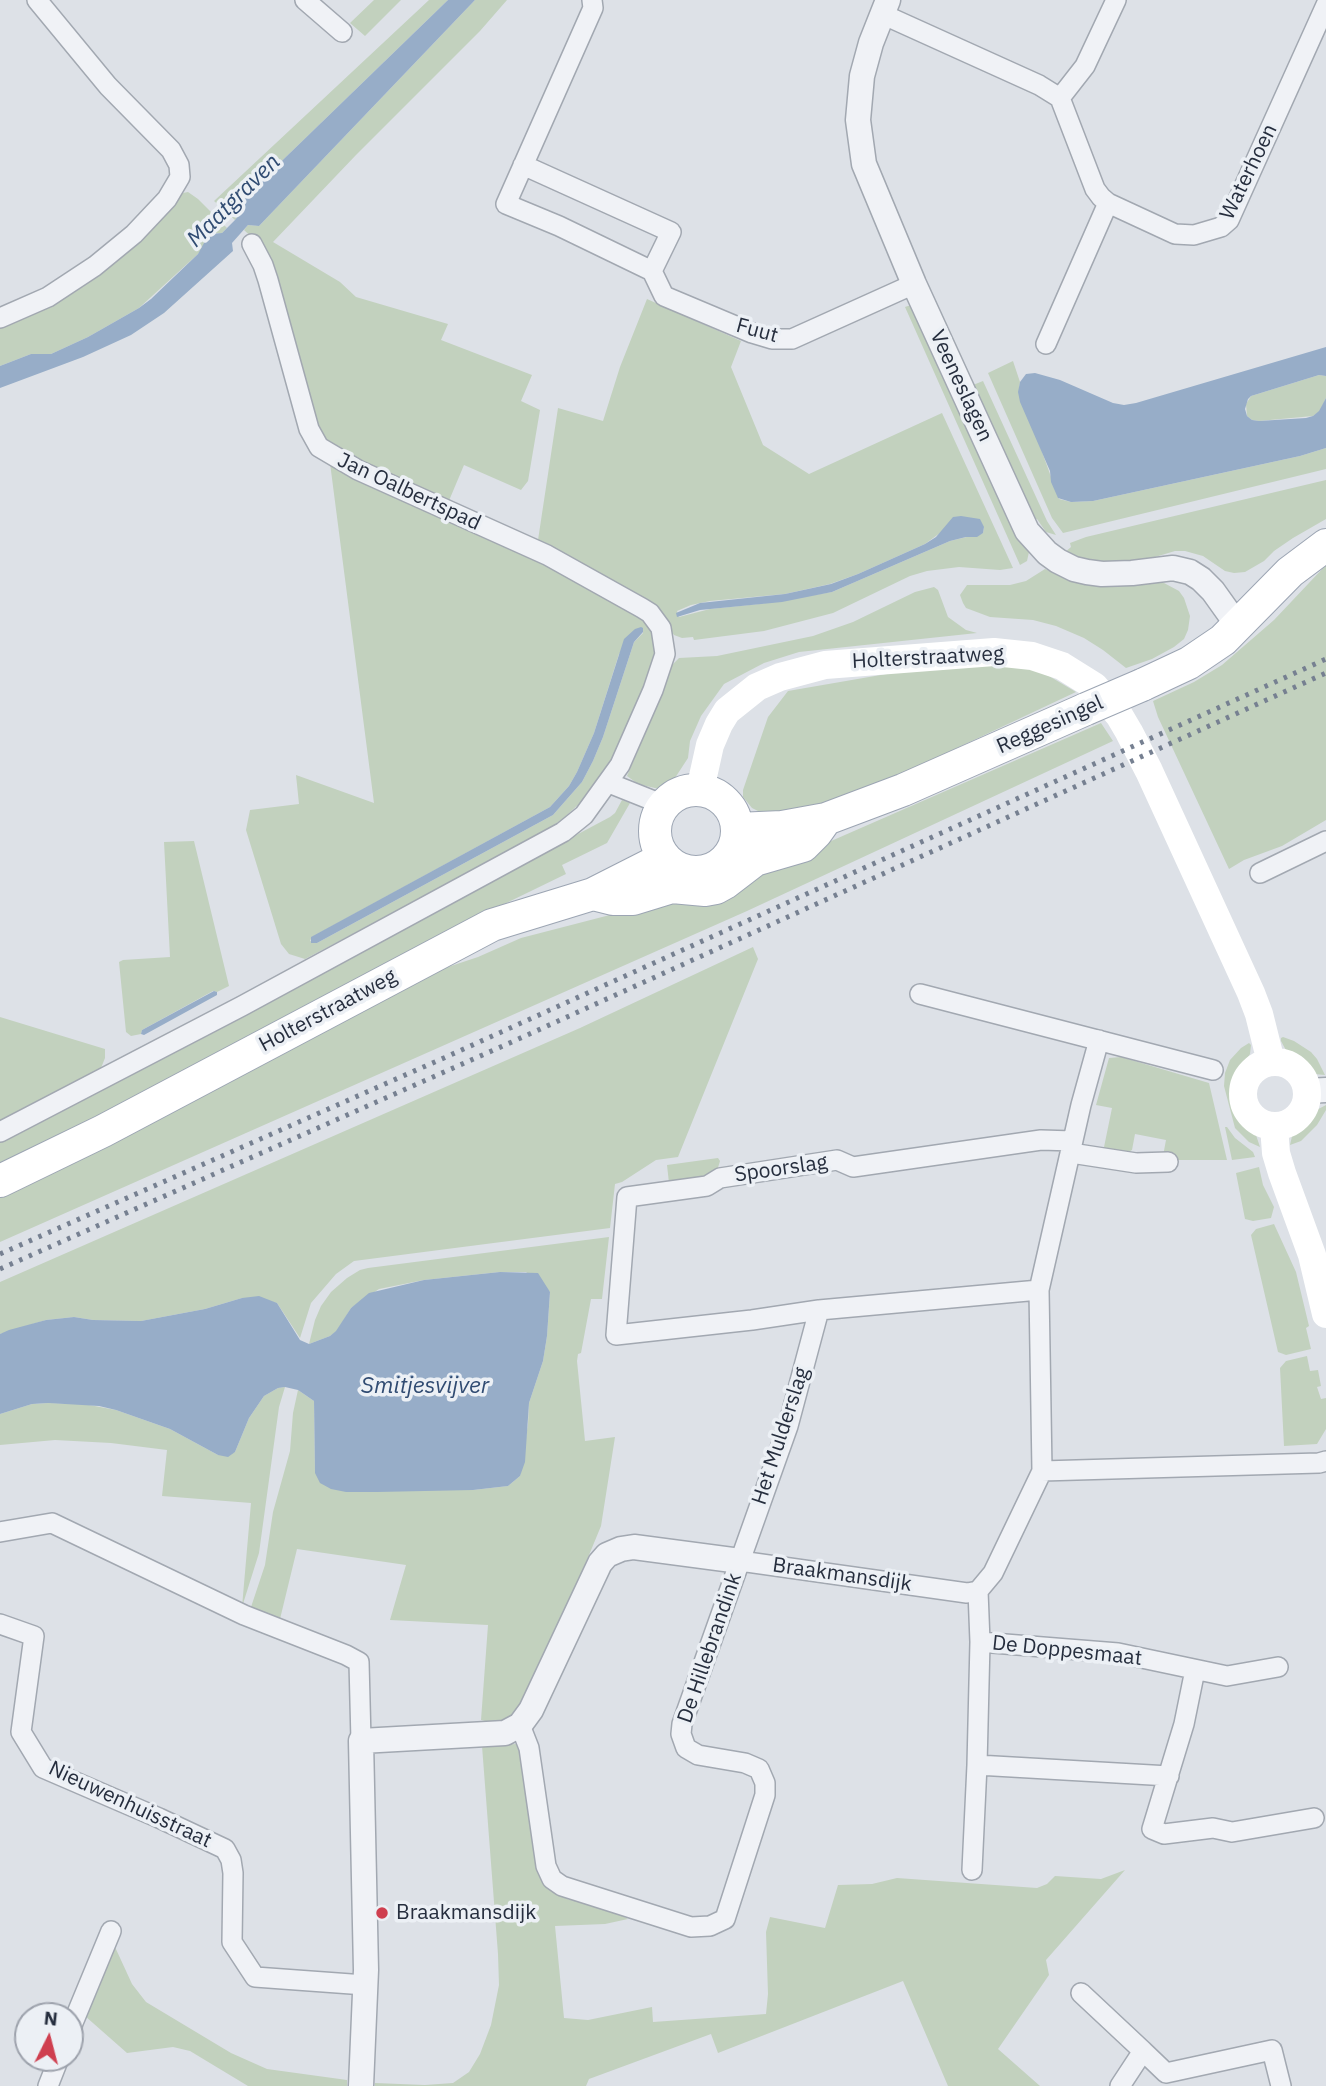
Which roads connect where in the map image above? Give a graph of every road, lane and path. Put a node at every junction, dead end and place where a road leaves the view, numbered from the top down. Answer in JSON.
{"nodes":[{"id":1,"x":37,"y":0,"type":"edge"},
{"id":2,"x":305,"y":0,"type":"edge"},
{"id":3,"x":592,"y":0,"type":"edge"},
{"id":4,"x":1116,"y":0,"type":"edge"},
{"id":5,"x":1326,"y":5,"type":"edge"},
{"id":6,"x":885,"y":7,"type":"edge"},
{"id":7,"x":342,"y":32,"type":"dead end"},
{"id":8,"x":1060,"y":98,"type":"junction"},
{"id":9,"x":523,"y":165,"type":"junction"},
{"id":10,"x":1108,"y":204,"type":"junction"},
{"id":11,"x":252,"y":244,"type":"dead end"},
{"id":12,"x":652,"y":271,"type":"junction"},
{"id":13,"x":914,"y":284,"type":"junction"},
{"id":14,"x":0,"y":318,"type":"edge"},
{"id":15,"x":1046,"y":344,"type":"dead end"},
{"id":16,"x":1326,"y":545,"type":"edge"},
{"id":17,"x":1238,"y":626,"type":"junction"},
{"id":18,"x":609,"y":783,"type":"junction"},
{"id":19,"x":700,"y":790,"type":"junction"},
{"id":20,"x":664,"y":804,"type":"junction"},
{"id":21,"x":827,"y":819,"type":"junction"},
{"id":22,"x":737,"y":829,"type":"junction"},
{"id":23,"x":1326,"y":841,"type":"edge"},
{"id":24,"x":663,"y":858,"type":"junction"},
{"id":25,"x":1260,"y":873,"type":"dead end"},
{"id":26,"x":593,"y":894,"type":"junction"},
{"id":27,"x":920,"y":994,"type":"dead end"},
{"id":28,"x":1100,"y":1040,"type":"junction"},
{"id":29,"x":1271,"y":1062,"type":"junction"},
{"id":30,"x":1213,"y":1070,"type":"dead end"},
{"id":31,"x":1317,"y":1091,"type":"edge"},
{"id":32,"x":1274,"y":1126,"type":"junction"},
{"id":33,"x":0,"y":1132,"type":"edge"},
{"id":34,"x":1072,"y":1147,"type":"junction"},
{"id":35,"x":1168,"y":1162,"type":"dead end"},
{"id":36,"x":0,"y":1181,"type":"edge"},
{"id":37,"x":1319,"y":1254,"type":"edge"},
{"id":38,"x":1039,"y":1290,"type":"junction"},
{"id":39,"x":819,"y":1310,"type":"junction"},
{"id":40,"x":1326,"y":1314,"type":"edge"},
{"id":41,"x":1326,"y":1461,"type":"edge"},
{"id":42,"x":1041,"y":1471,"type":"junction"},
{"id":43,"x":0,"y":1532,"type":"edge"},
{"id":44,"x":740,"y":1561,"type":"junction"},
{"id":45,"x":978,"y":1591,"type":"junction"},
{"id":46,"x":0,"y":1624,"type":"edge"},
{"id":47,"x":980,"y":1642,"type":"junction"},
{"id":48,"x":1278,"y":1668,"type":"dead end"},
{"id":49,"x":1195,"y":1670,"type":"junction"},
{"id":50,"x":520,"y":1725,"type":"junction"},
{"id":51,"x":361,"y":1741,"type":"junction"},
{"id":52,"x":977,"y":1765,"type":"junction"},
{"id":53,"x":1169,"y":1776,"type":"junction"},
{"id":54,"x":1314,"y":1818,"type":"dead end"},
{"id":55,"x":972,"y":1870,"type":"dead end"},
{"id":56,"x":111,"y":1931,"type":"dead end"},
{"id":57,"x":365,"y":1985,"type":"junction"},
{"id":58,"x":1081,"y":1993,"type":"dead end"},
{"id":59,"x":82,"y":2002,"type":"edge"},
{"id":60,"x":1143,"y":2051,"type":"junction"},
{"id":61,"x":361,"y":2086,"type":"edge"},
{"id":62,"x":1120,"y":2086,"type":"edge"},
{"id":63,"x":1281,"y":2086,"type":"edge"}],
"edges":[{"from":1,"to":14,"type":"street"},
{"from":2,"to":7,"type":"street"},
{"from":3,"to":9,"type":"street"},
{"from":4,"to":8,"type":"street"},
{"from":5,"to":10,"type":"street","name":"Waterhoen"},
{"from":6,"to":8,"type":"street"},
{"from":6,"to":13,"type":"street","name":"Veeneslagen"},
{"from":8,"to":10,"type":"street"},
{"from":9,"to":12,"type":"street"},
{"from":9,"to":12,"type":"street"},
{"from":10,"to":15,"type":"street"},
{"from":11,"to":18,"type":"street","name":"Jan Oalbertspad"},
{"from":12,"to":13,"type":"street","name":"Fuut"},
{"from":13,"to":17,"type":"street","name":"Veeneslagen"},
{"from":16,"to":17,"type":"main road","name":"Reggesingel"},
{"from":17,"to":21,"type":"main road","name":"Reggesingel","bridge":true},
{"from":18,"to":20,"type":"street"},
{"from":18,"to":33,"type":"street"},
{"from":19,"to":20,"type":"main road"},
{"from":19,"to":22,"type":"main road"},
{"from":19,"to":29,"type":"main road","name":"Holterstraatweg"},
{"from":20,"to":24,"type":"main road"},
{"from":21,"to":22,"type":"main road","name":"Reggesingel"},
{"from":21,"to":26,"type":"main road"},
{"from":22,"to":24,"type":"main road"},
{"from":23,"to":25,"type":"street"},
{"from":24,"to":26,"type":"main road","name":"Holterstraatweg"},
{"from":26,"to":36,"type":"main road","name":"Holterstraatweg"},
{"from":27,"to":28,"type":"street"},
{"from":28,"to":30,"type":"street"},
{"from":28,"to":34,"type":"street"},
{"from":29,"to":31,"type":"main road"},
{"from":29,"to":32,"type":"main road"},
{"from":31,"to":32,"type":"main road"},
{"from":32,"to":37,"type":"main road"},
{"from":34,"to":35,"type":"street","name":"Spoorslag"},
{"from":34,"to":38,"type":"street"},
{"from":34,"to":39,"type":"street","name":"Spoorslag"},
{"from":37,"to":40,"type":"main road"},
{"from":38,"to":39,"type":"street"},
{"from":38,"to":42,"type":"street"},
{"from":39,"to":44,"type":"street","name":"Het Mulderslag"},
{"from":41,"to":42,"type":"street"},
{"from":42,"to":45,"type":"street"},
{"from":43,"to":51,"type":"street"},
{"from":44,"to":45,"type":"street","name":"Braakmansdijk"},
{"from":44,"to":50,"type":"street","name":"Braakmansdijk"},
{"from":44,"to":50,"type":"street","name":"De Hillebrandink"},
{"from":45,"to":47,"type":"street","name":"De Doppesmaat"},
{"from":46,"to":57,"type":"street","name":"Nieuwenhuisstraat"},
{"from":47,"to":49,"type":"street","name":"De Doppesmaat"},
{"from":47,"to":52,"type":"street","name":"De Doppesmaat"},
{"from":48,"to":49,"type":"street","name":"De Doppesmaat"},
{"from":49,"to":53,"type":"street"},
{"from":50,"to":51,"type":"street"},
{"from":51,"to":57,"type":"street"},
{"from":52,"to":53,"type":"street"},
{"from":52,"to":55,"type":"street","name":"De Doppesmaat"},
{"from":53,"to":54,"type":"street"},
{"from":56,"to":59,"type":"street"},
{"from":57,"to":61,"type":"street"},
{"from":58,"to":60,"type":"street"},
{"from":60,"to":62,"type":"street"},
{"from":60,"to":63,"type":"street"}]}
